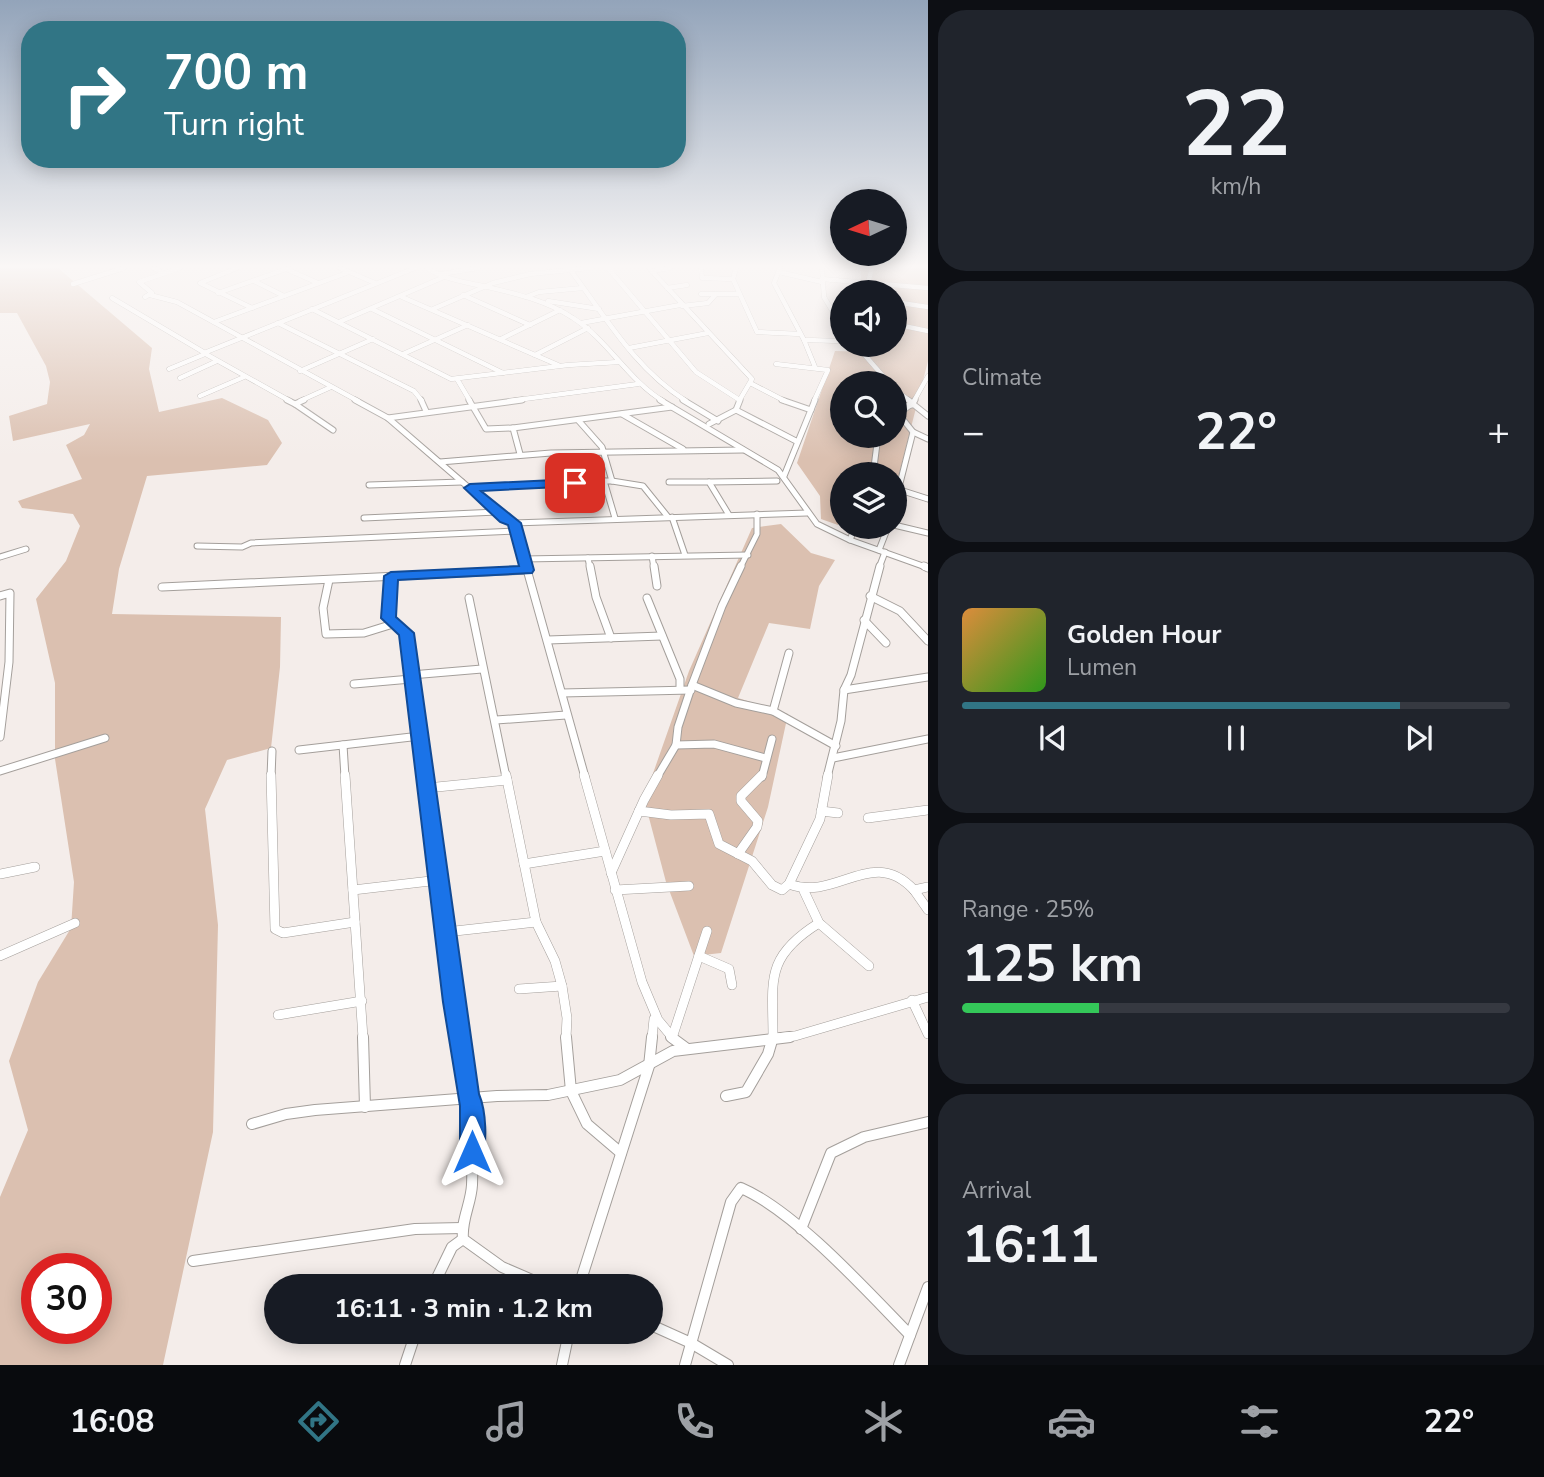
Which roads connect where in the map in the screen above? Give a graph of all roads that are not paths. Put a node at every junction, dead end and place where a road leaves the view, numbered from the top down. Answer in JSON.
{"nodes":[{"id":1,"x":169,"y":332,"type":"edge"},
{"id":2,"x":230,"y":332,"type":"edge"},
{"id":3,"x":257,"y":332,"type":"edge"},
{"id":4,"x":294,"y":332,"type":"edge"},
{"id":5,"x":358,"y":332,"type":"edge"},
{"id":6,"x":419,"y":332,"type":"edge"},
{"id":7,"x":453,"y":332,"type":"edge"},
{"id":8,"x":484,"y":332,"type":"edge"},
{"id":9,"x":516,"y":332,"type":"edge"},
{"id":10,"x":581,"y":332,"type":"edge"},
{"id":11,"x":591,"y":332,"type":"edge"},
{"id":12,"x":616,"y":332,"type":"edge"},
{"id":13,"x":661,"y":332,"type":"edge"},
{"id":14,"x":757,"y":332,"type":"edge"},
{"id":15,"x":708,"y":333,"type":"joint"},
{"id":16,"x":800,"y":334,"type":"joint"},
{"id":17,"x":241,"y":338,"type":"junction"},
{"id":18,"x":373,"y":339,"type":"junction"},
{"id":19,"x":500,"y":339,"type":"junction"},
{"id":20,"x":667,"y":339,"type":"junction"},
{"id":21,"x":436,"y":340,"type":"junction"},
{"id":22,"x":804,"y":340,"type":"junction"},
{"id":23,"x":830,"y":341,"type":"edge"},
{"id":24,"x":629,"y":348,"type":"junction"},
{"id":25,"x":205,"y":353,"type":"junction"},
{"id":26,"x":403,"y":354,"type":"junction"},
{"id":27,"x":338,"y":355,"type":"junction"},
{"id":28,"x":535,"y":355,"type":"junction"},
{"id":29,"x":866,"y":357,"type":"edge"},
{"id":30,"x":217,"y":361,"type":"junction"},
{"id":31,"x":619,"y":362,"type":"junction"},
{"id":32,"x":776,"y":364,"type":"dead end"},
{"id":33,"x":560,"y":366,"type":"junction"},
{"id":34,"x":815,"y":367,"type":"junction"},
{"id":35,"x":169,"y":369,"type":"dead end"},
{"id":36,"x":300,"y":371,"type":"junction"},
{"id":37,"x":879,"y":371,"type":"edge"},
{"id":38,"x":503,"y":373,"type":"junction"},
{"id":39,"x":244,"y":377,"type":"junction"},
{"id":40,"x":180,"y":378,"type":"dead end"},
{"id":41,"x":927,"y":378,"type":"edge"},
{"id":42,"x":457,"y":379,"type":"junction"},
{"id":43,"x":638,"y":384,"type":"junction"},
{"id":44,"x":752,"y":384,"type":"junction"},
{"id":45,"x":331,"y":387,"type":"junction"},
{"id":46,"x":200,"y":396,"type":"dead end"},
{"id":47,"x":738,"y":399,"type":"junction"},
{"id":48,"x":907,"y":401,"type":"edge"},
{"id":49,"x":295,"y":404,"type":"junction"},
{"id":50,"x":474,"y":405,"type":"junction"},
{"id":51,"x":907,"y":405,"type":"edge"},
{"id":52,"x":911,"y":405,"type":"junction"},
{"id":53,"x":672,"y":407,"type":"junction"},
{"id":54,"x":736,"y":410,"type":"junction"},
{"id":55,"x":811,"y":410,"type":"junction"},
{"id":56,"x":426,"y":411,"type":"junction"},
{"id":57,"x":622,"y":414,"type":"junction"},
{"id":58,"x":928,"y":416,"type":"edge"},
{"id":59,"x":388,"y":418,"type":"junction"},
{"id":60,"x":578,"y":420,"type":"junction"},
{"id":61,"x":718,"y":421,"type":"junction"},
{"id":62,"x":709,"y":424,"type":"dead end"},
{"id":63,"x":513,"y":428,"type":"junction"},
{"id":64,"x":332,"y":430,"type":"dead end"},
{"id":65,"x":913,"y":432,"type":"junction"},
{"id":66,"x":928,"y":439,"type":"edge"},
{"id":67,"x":796,"y":441,"type":"junction"},
{"id":68,"x":684,"y":450,"type":"junction"},
{"id":69,"x":746,"y":450,"type":"junction"},
{"id":70,"x":603,"y":452,"type":"junction"},
{"id":71,"x":520,"y":454,"type":"junction"},
{"id":72,"x":440,"y":462,"type":"junction"},
{"id":73,"x":904,"y":462,"type":"edge"},
{"id":74,"x":784,"y":475,"type":"junction"},
{"id":75,"x":604,"y":481,"type":"junction"},
{"id":76,"x":612,"y":481,"type":"junction"},
{"id":77,"x":709,"y":481,"type":"junction"},
{"id":78,"x":777,"y":481,"type":"dead end"},
{"id":79,"x":462,"y":482,"type":"junction"},
{"id":80,"x":669,"y":482,"type":"dead end"},
{"id":81,"x":369,"y":485,"type":"dead end"},
{"id":82,"x":470,"y":488,"type":"junction"},
{"id":83,"x":907,"y":490,"type":"edge"},
{"id":84,"x":928,"y":499,"type":"edge"},
{"id":85,"x":497,"y":512,"type":"junction"},
{"id":86,"x":807,"y":513,"type":"junction"},
{"id":87,"x":757,"y":514,"type":"junction"},
{"id":88,"x":729,"y":515,"type":"junction"},
{"id":89,"x":670,"y":517,"type":"junction"},
{"id":90,"x":364,"y":518,"type":"dead end"},
{"id":91,"x":615,"y":518,"type":"junction"},
{"id":92,"x":516,"y":527,"type":"junction"},
{"id":93,"x":907,"y":528,"type":"edge"},
{"id":94,"x":928,"y":533,"type":"edge"},
{"id":95,"x":885,"y":539,"type":"edge"},
{"id":96,"x":850,"y":540,"type":"joint"},
{"id":97,"x":197,"y":546,"type":"dead end"},
{"id":98,"x":26,"y":549,"type":"dead end"},
{"id":99,"x":882,"y":551,"type":"junction"},
{"id":100,"x":685,"y":555,"type":"junction"},
{"id":101,"x":748,"y":555,"type":"junction"},
{"id":102,"x":652,"y":556,"type":"junction"},
{"id":103,"x":0,"y":557,"type":"edge"},
{"id":104,"x":588,"y":558,"type":"junction"},
{"id":105,"x":524,"y":559,"type":"junction"},
{"id":106,"x":928,"y":568,"type":"edge"},
{"id":107,"x":527,"y":570,"type":"junction"},
{"id":108,"x":391,"y":576,"type":"junction"},
{"id":109,"x":329,"y":580,"type":"junction"},
{"id":110,"x":657,"y":586,"type":"dead end"},
{"id":111,"x":162,"y":587,"type":"dead end"},
{"id":112,"x":0,"y":596,"type":"edge"},
{"id":113,"x":870,"y":596,"type":"junction"},
{"id":114,"x":469,"y":598,"type":"dead end"},
{"id":115,"x":647,"y":598,"type":"dead end"},
{"id":116,"x":864,"y":620,"type":"junction"},
{"id":117,"x":393,"y":624,"type":"junction"},
{"id":118,"x":662,"y":636,"type":"junction"},
{"id":119,"x":611,"y":638,"type":"junction"},
{"id":120,"x":548,"y":640,"type":"junction"},
{"id":121,"x":928,"y":641,"type":"edge"},
{"id":122,"x":886,"y":643,"type":"dead end"},
{"id":123,"x":789,"y":653,"type":"dead end"},
{"id":124,"x":482,"y":669,"type":"junction"},
{"id":125,"x":411,"y":677,"type":"junction"},
{"id":126,"x":928,"y":677,"type":"edge"},
{"id":127,"x":354,"y":684,"type":"dead end"},
{"id":128,"x":692,"y":688,"type":"junction"},
{"id":129,"x":680,"y":689,"type":"junction"},
{"id":130,"x":844,"y":690,"type":"junction"},
{"id":131,"x":562,"y":693,"type":"junction"},
{"id":132,"x":773,"y":711,"type":"junction"},
{"id":133,"x":566,"y":715,"type":"junction"},
{"id":134,"x":496,"y":720,"type":"junction"},
{"id":135,"x":420,"y":736,"type":"junction"},
{"id":136,"x":0,"y":737,"type":"edge"},
{"id":137,"x":105,"y":738,"type":"dead end"},
{"id":138,"x":772,"y":738,"type":"dead end"},
{"id":139,"x":928,"y":739,"type":"edge"},
{"id":140,"x":676,"y":745,"type":"junction"},
{"id":141,"x":343,"y":746,"type":"junction"},
{"id":142,"x":836,"y":746,"type":"junction"},
{"id":143,"x":299,"y":750,"type":"dead end"},
{"id":144,"x":272,"y":751,"type":"dead end"},
{"id":145,"x":765,"y":758,"type":"junction"},
{"id":146,"x":833,"y":758,"type":"junction"},
{"id":147,"x":0,"y":771,"type":"edge"},
{"id":148,"x":507,"y":780,"type":"junction"},
{"id":149,"x":428,"y":788,"type":"junction"},
{"id":150,"x":928,"y":810,"type":"edge"},
{"id":151,"x":639,"y":811,"type":"junction"},
{"id":152,"x":821,"y":811,"type":"junction"},
{"id":153,"x":838,"y":813,"type":"dead end"},
{"id":154,"x":868,"y":818,"type":"dead end"},
{"id":155,"x":605,"y":851,"type":"junction"},
{"id":156,"x":738,"y":854,"type":"junction"},
{"id":157,"x":524,"y":864,"type":"junction"},
{"id":158,"x":35,"y":866,"type":"dead end"},
{"id":159,"x":611,"y":873,"type":"junction"},
{"id":160,"x":0,"y":874,"type":"edge"},
{"id":161,"x":439,"y":880,"type":"junction"},
{"id":162,"x":789,"y":884,"type":"junction"},
{"id":163,"x":690,"y":886,"type":"dead end"},
{"id":164,"x":928,"y":887,"type":"edge"},
{"id":165,"x":353,"y":890,"type":"junction"},
{"id":166,"x":615,"y":890,"type":"junction"},
{"id":167,"x":914,"y":890,"type":"junction"},
{"id":168,"x":804,"y":891,"type":"junction"},
{"id":169,"x":928,"y":910,"type":"edge"},
{"id":170,"x":355,"y":922,"type":"junction"},
{"id":171,"x":536,"y":922,"type":"junction"},
{"id":172,"x":75,"y":923,"type":"dead end"},
{"id":173,"x":819,"y":923,"type":"junction"},
{"id":174,"x":707,"y":931,"type":"dead end"},
{"id":175,"x":446,"y":932,"type":"junction"},
{"id":176,"x":0,"y":956,"type":"edge"},
{"id":177,"x":699,"y":956,"type":"junction"},
{"id":178,"x":869,"y":966,"type":"dead end"},
{"id":179,"x":732,"y":985,"type":"dead end"},
{"id":180,"x":562,"y":986,"type":"junction"},
{"id":181,"x":519,"y":989,"type":"dead end"},
{"id":182,"x":928,"y":997,"type":"edge"},
{"id":183,"x":912,"y":1000,"type":"junction"},
{"id":184,"x":362,"y":1001,"type":"junction"},
{"id":185,"x":278,"y":1015,"type":"dead end"},
{"id":186,"x":654,"y":1018,"type":"junction"},
{"id":187,"x":928,"y":1034,"type":"edge"},
{"id":188,"x":773,"y":1038,"type":"junction"},
{"id":189,"x":672,"y":1039,"type":"junction"},
{"id":190,"x":687,"y":1048,"type":"junction"},
{"id":191,"x":649,"y":1066,"type":"junction"},
{"id":192,"x":571,"y":1091,"type":"junction"},
{"id":193,"x":726,"y":1096,"type":"dead end"},
{"id":194,"x":468,"y":1098,"type":"junction"},
{"id":195,"x":365,"y":1107,"type":"junction"},
{"id":196,"x":928,"y":1122,"type":"edge"},
{"id":197,"x":252,"y":1124,"type":"dead end"},
{"id":198,"x":621,"y":1153,"type":"junction"},
{"id":199,"x":801,"y":1229,"type":"junction"},
{"id":200,"x":463,"y":1234,"type":"junction"},
{"id":201,"x":194,"y":1261,"type":"dead end"},
{"id":202,"x":439,"y":1274,"type":"edge"},
{"id":203,"x":515,"y":1274,"type":"edge"},
{"id":204,"x":583,"y":1274,"type":"edge"},
{"id":205,"x":928,"y":1287,"type":"edge"},
{"id":206,"x":663,"y":1330,"type":"edge"},
{"id":207,"x":910,"y":1335,"type":"junction"},
{"id":208,"x":691,"y":1343,"type":"junction"},
{"id":209,"x":412,"y":1344,"type":"edge"},
{"id":210,"x":566,"y":1344,"type":"edge"},
{"id":211,"x":405,"y":1365,"type":"edge"},
{"id":212,"x":562,"y":1365,"type":"edge"},
{"id":213,"x":685,"y":1365,"type":"edge"},
{"id":214,"x":728,"y":1365,"type":"edge"},
{"id":215,"x":899,"y":1365,"type":"edge"}],
"edges":[{"from":1,"to":25,"type":"street"},
{"from":2,"to":17,"type":"street"},
{"from":3,"to":17,"type":"street"},
{"from":4,"to":27,"type":"street"},
{"from":5,"to":18,"type":"street"},
{"from":6,"to":21,"type":"street"},
{"from":7,"to":21,"type":"street"},
{"from":8,"to":19,"type":"street"},
{"from":9,"to":19,"type":"street"},
{"from":10,"to":28,"type":"street"},
{"from":11,"to":31,"type":"street"},
{"from":12,"to":24,"type":"street"},
{"from":13,"to":20,"type":"street"},
{"from":14,"to":16,"type":"street"},
{"from":15,"to":20,"type":"street"},
{"from":15,"to":44,"type":"street"},
{"from":16,"to":22,"type":"street"},
{"from":17,"to":25,"type":"street"},
{"from":17,"to":36,"type":"street"},
{"from":18,"to":26,"type":"street"},
{"from":18,"to":27,"type":"street"},
{"from":19,"to":28,"type":"street"},
{"from":20,"to":24,"type":"street"},
{"from":20,"to":47,"type":"street"},
{"from":21,"to":26,"type":"street"},
{"from":21,"to":38,"type":"street"},
{"from":22,"to":23,"type":"street"},
{"from":22,"to":34,"type":"street"},
{"from":24,"to":61,"type":"street"},
{"from":25,"to":30,"type":"street"},
{"from":25,"to":35,"type":"street"},
{"from":26,"to":42,"type":"street"},
{"from":27,"to":36,"type":"street"},
{"from":27,"to":56,"type":"street"},
{"from":28,"to":33,"type":"street"},
{"from":29,"to":37,"type":"street"},
{"from":30,"to":39,"type":"street"},
{"from":30,"to":40,"type":"street"},
{"from":31,"to":33,"type":"street"},
{"from":31,"to":43,"type":"street"},
{"from":32,"to":34,"type":"street"},
{"from":33,"to":38,"type":"street"},
{"from":34,"to":55,"type":"street"},
{"from":36,"to":45,"type":"street"},
{"from":38,"to":42,"type":"street"},
{"from":39,"to":46,"type":"street"},
{"from":39,"to":49,"type":"street"},
{"from":41,"to":52,"type":"street"},
{"from":42,"to":50,"type":"street"},
{"from":43,"to":50,"type":"street"},
{"from":43,"to":53,"type":"street"},
{"from":44,"to":47,"type":"street"},
{"from":44,"to":55,"type":"street"},
{"from":45,"to":49,"type":"street"},
{"from":45,"to":59,"type":"street"},
{"from":47,"to":54,"type":"street"},
{"from":48,"to":52,"type":"street"},
{"from":49,"to":64,"type":"street"},
{"from":50,"to":56,"type":"street"},
{"from":50,"to":63,"type":"street"},
{"from":51,"to":52,"type":"street"},
{"from":52,"to":58,"type":"street"},
{"from":52,"to":65,"type":"street"},
{"from":53,"to":57,"type":"street"},
{"from":53,"to":69,"type":"street"},
{"from":54,"to":61,"type":"street"},
{"from":54,"to":67,"type":"street"},
{"from":55,"to":67,"type":"street"},
{"from":56,"to":59,"type":"street"},
{"from":57,"to":60,"type":"street"},
{"from":57,"to":68,"type":"street"},
{"from":59,"to":72,"type":"street"},
{"from":60,"to":63,"type":"street"},
{"from":60,"to":70,"type":"street"},
{"from":61,"to":62,"type":"street"},
{"from":63,"to":71,"type":"street"},
{"from":65,"to":66,"type":"street"},
{"from":65,"to":73,"type":"street"},
{"from":67,"to":74,"type":"street"},
{"from":68,"to":69,"type":"street"},
{"from":68,"to":70,"type":"street"},
{"from":69,"to":74,"type":"street"},
{"from":70,"to":71,"type":"street"},
{"from":70,"to":76,"type":"street"},
{"from":71,"to":72,"type":"street"},
{"from":72,"to":79,"type":"street"},
{"from":74,"to":86,"type":"street"},
{"from":75,"to":76,"type":"street"},
{"from":75,"to":82,"type":"street"},
{"from":75,"to":91,"type":"street"},
{"from":76,"to":89,"type":"street"},
{"from":77,"to":78,"type":"street"},
{"from":77,"to":80,"type":"street"},
{"from":77,"to":88,"type":"street"},
{"from":79,"to":81,"type":"street"},
{"from":79,"to":82,"type":"street"},
{"from":82,"to":85,"type":"street"},
{"from":83,"to":84,"type":"street"},
{"from":85,"to":90,"type":"street"},
{"from":85,"to":92,"type":"street"},
{"from":86,"to":87,"type":"street"},
{"from":86,"to":96,"type":"street"},
{"from":87,"to":88,"type":"street"},
{"from":87,"to":101,"type":"street"},
{"from":88,"to":89,"type":"street"},
{"from":89,"to":91,"type":"street"},
{"from":89,"to":100,"type":"street"},
{"from":91,"to":92,"type":"street"},
{"from":92,"to":97,"type":"street"},
{"from":92,"to":105,"type":"street"},
{"from":93,"to":94,"type":"street"},
{"from":95,"to":99,"type":"street"},
{"from":96,"to":99,"type":"street"},
{"from":98,"to":103,"type":"street"},
{"from":99,"to":106,"type":"street"},
{"from":99,"to":113,"type":"street"},
{"from":100,"to":101,"type":"street"},
{"from":100,"to":102,"type":"street"},
{"from":101,"to":128,"type":"street"},
{"from":102,"to":104,"type":"street"},
{"from":102,"to":110,"type":"street"},
{"from":104,"to":105,"type":"street"},
{"from":104,"to":119,"type":"street"},
{"from":105,"to":107,"type":"street"},
{"from":107,"to":108,"type":"street"},
{"from":107,"to":120,"type":"street"},
{"from":108,"to":109,"type":"street"},
{"from":108,"to":117,"type":"street"},
{"from":109,"to":111,"type":"street"},
{"from":109,"to":117,"type":"street"},
{"from":112,"to":136,"type":"street"},
{"from":113,"to":116,"type":"street"},
{"from":113,"to":121,"type":"street"},
{"from":114,"to":124,"type":"street"},
{"from":115,"to":118,"type":"street"},
{"from":116,"to":122,"type":"street"},
{"from":116,"to":130,"type":"street"},
{"from":117,"to":125,"type":"street"},
{"from":118,"to":119,"type":"street"},
{"from":118,"to":129,"type":"street"},
{"from":119,"to":120,"type":"street"},
{"from":120,"to":131,"type":"street"},
{"from":123,"to":132,"type":"street"},
{"from":124,"to":125,"type":"street"},
{"from":124,"to":134,"type":"street"},
{"from":125,"to":127,"type":"street"},
{"from":125,"to":135,"type":"street"},
{"from":126,"to":130,"type":"street"},
{"from":128,"to":129,"type":"street"},
{"from":128,"to":132,"type":"street"},
{"from":128,"to":140,"type":"street"},
{"from":129,"to":131,"type":"street"},
{"from":130,"to":142,"type":"street"},
{"from":131,"to":133,"type":"street"},
{"from":132,"to":142,"type":"street"},
{"from":133,"to":134,"type":"street"},
{"from":133,"to":155,"type":"street"},
{"from":134,"to":148,"type":"street"},
{"from":135,"to":141,"type":"street"},
{"from":135,"to":149,"type":"street"},
{"from":137,"to":147,"type":"street"},
{"from":138,"to":145,"type":"street"},
{"from":139,"to":146,"type":"street"},
{"from":140,"to":145,"type":"street"},
{"from":140,"to":151,"type":"street"},
{"from":141,"to":143,"type":"street"},
{"from":141,"to":165,"type":"street"},
{"from":142,"to":146,"type":"street"},
{"from":144,"to":170,"type":"street"},
{"from":145,"to":156,"type":"street"},
{"from":146,"to":152,"type":"street"},
{"from":148,"to":149,"type":"street"},
{"from":148,"to":157,"type":"street"},
{"from":149,"to":161,"type":"street"},
{"from":150,"to":154,"type":"street"},
{"from":151,"to":156,"type":"street"},
{"from":151,"to":159,"type":"street"},
{"from":152,"to":153,"type":"street"},
{"from":152,"to":162,"type":"street"},
{"from":155,"to":157,"type":"street"},
{"from":155,"to":159,"type":"street"},
{"from":156,"to":162,"type":"street"},
{"from":157,"to":171,"type":"street"},
{"from":158,"to":160,"type":"street"},
{"from":159,"to":166,"type":"street"},
{"from":161,"to":165,"type":"street"},
{"from":161,"to":175,"type":"street"},
{"from":162,"to":168,"type":"street"},
{"from":163,"to":166,"type":"street"},
{"from":164,"to":167,"type":"street"},
{"from":165,"to":170,"type":"street"},
{"from":166,"to":186,"type":"street"},
{"from":167,"to":168,"type":"street"},
{"from":167,"to":169,"type":"street"},
{"from":168,"to":173,"type":"street"},
{"from":170,"to":184,"type":"street"},
{"from":171,"to":175,"type":"street"},
{"from":171,"to":180,"type":"street"},
{"from":172,"to":176,"type":"street"},
{"from":173,"to":178,"type":"street"},
{"from":173,"to":188,"type":"street"},
{"from":174,"to":177,"type":"street"},
{"from":175,"to":194,"type":"street"},
{"from":177,"to":179,"type":"street"},
{"from":177,"to":189,"type":"street"},
{"from":180,"to":181,"type":"street"},
{"from":180,"to":192,"type":"street"},
{"from":182,"to":183,"type":"street"},
{"from":183,"to":187,"type":"street"},
{"from":183,"to":188,"type":"street"},
{"from":184,"to":185,"type":"street"},
{"from":184,"to":195,"type":"street"},
{"from":186,"to":189,"type":"street"},
{"from":186,"to":191,"type":"street"},
{"from":188,"to":190,"type":"street"},
{"from":188,"to":193,"type":"street"},
{"from":189,"to":190,"type":"street"},
{"from":190,"to":191,"type":"street"},
{"from":191,"to":192,"type":"street"},
{"from":191,"to":198,"type":"street"},
{"from":192,"to":194,"type":"street"},
{"from":192,"to":198,"type":"street"},
{"from":194,"to":195,"type":"street"},
{"from":194,"to":200,"type":"street"},
{"from":195,"to":197,"type":"street"},
{"from":196,"to":199,"type":"street"},
{"from":198,"to":204,"type":"street"},
{"from":199,"to":207,"type":"street"},
{"from":199,"to":208,"type":"street"},
{"from":200,"to":201,"type":"street"},
{"from":200,"to":202,"type":"street"},
{"from":200,"to":203,"type":"street"},
{"from":205,"to":207,"type":"street"},
{"from":206,"to":208,"type":"street"},
{"from":207,"to":215,"type":"street"},
{"from":208,"to":213,"type":"street"},
{"from":208,"to":214,"type":"street"},
{"from":209,"to":211,"type":"street"},
{"from":210,"to":212,"type":"street"}]}
